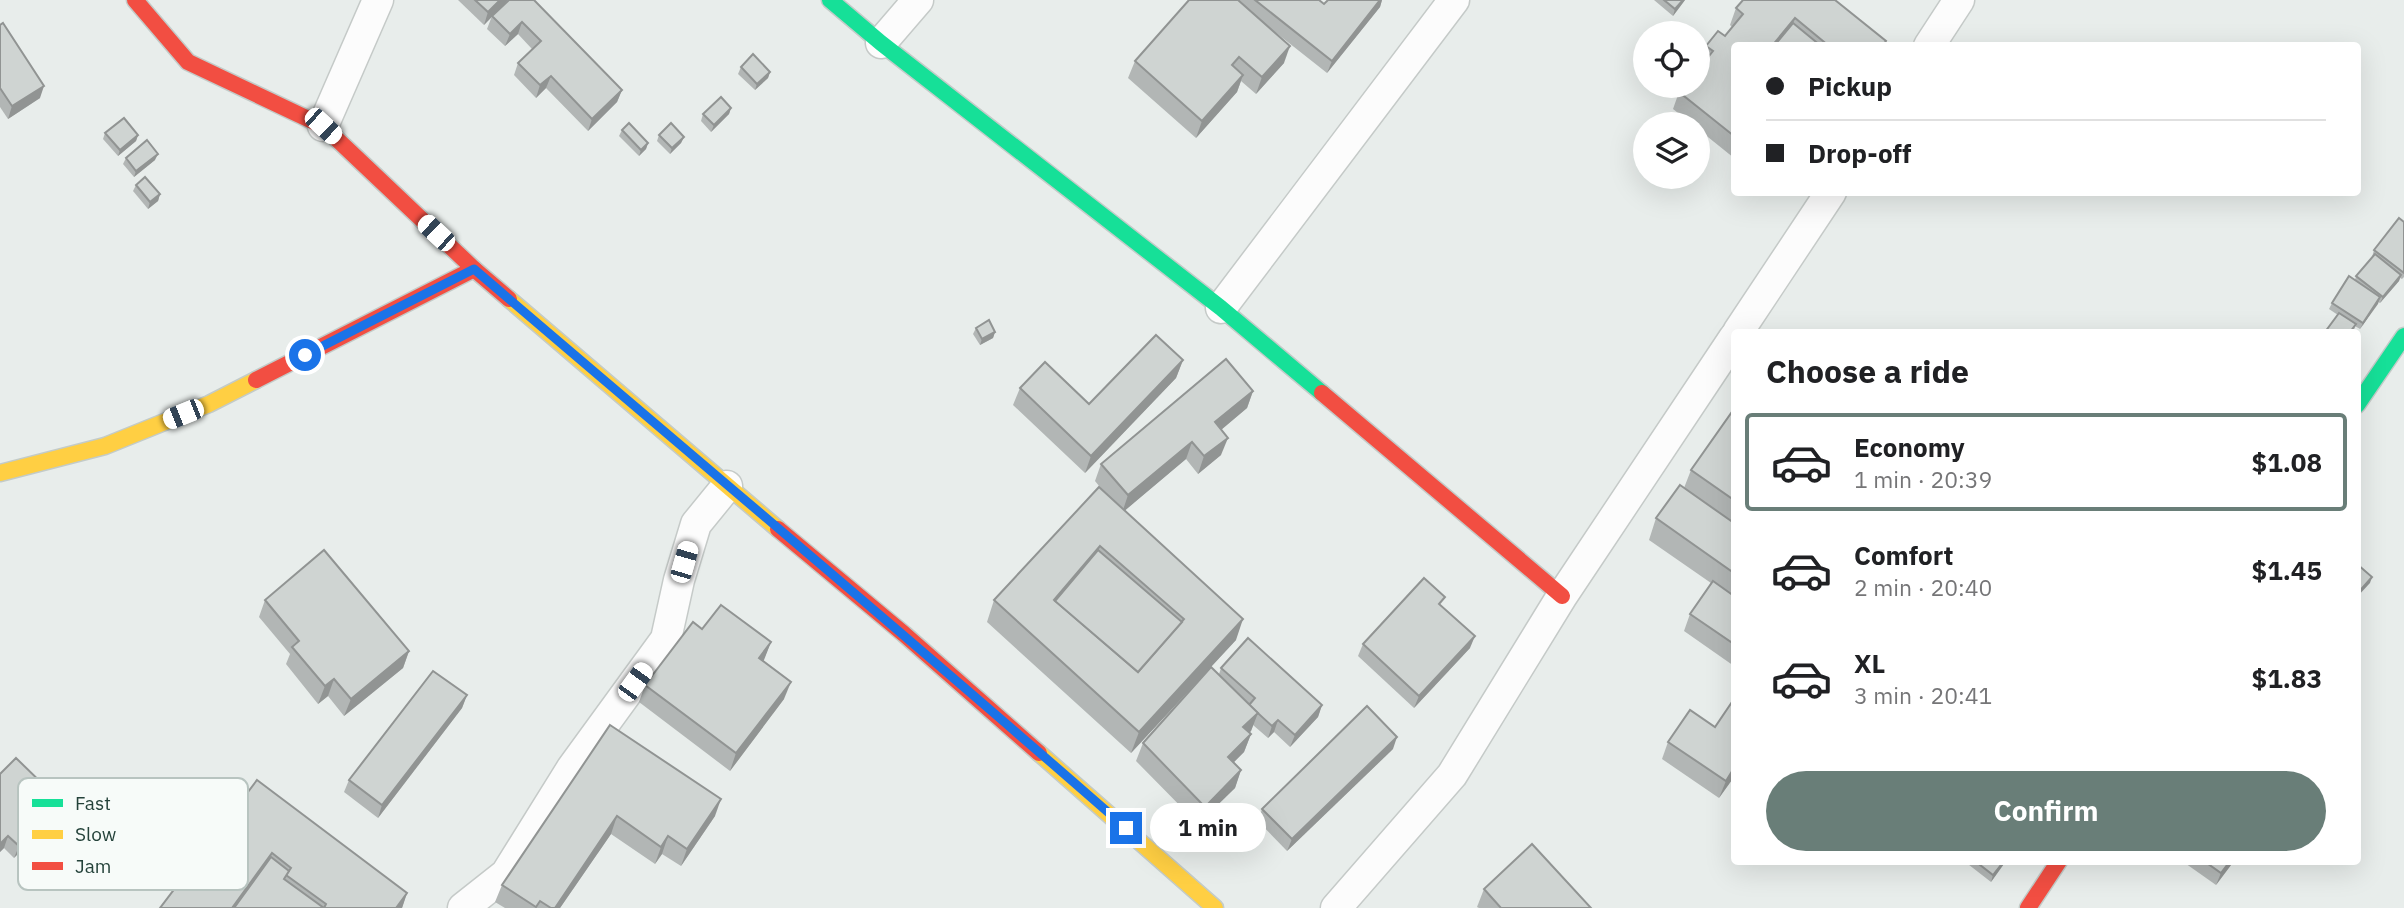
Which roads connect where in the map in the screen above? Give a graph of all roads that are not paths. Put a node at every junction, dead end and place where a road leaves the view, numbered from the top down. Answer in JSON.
{"nodes":[{"id":1,"x":135,"y":0,"type":"edge"},
{"id":2,"x":378,"y":0,"type":"edge"},
{"id":3,"x":830,"y":0,"type":"edge"},
{"id":4,"x":918,"y":0,"type":"edge"},
{"id":5,"x":1454,"y":0,"type":"edge"},
{"id":6,"x":1959,"y":0,"type":"edge"},
{"id":7,"x":1932,"y":42,"type":"edge"},
{"id":8,"x":881,"y":43,"type":"junction"},
{"id":9,"x":323,"y":126,"type":"junction"},
{"id":10,"x":1828,"y":196,"type":"edge"},
{"id":11,"x":474,"y":269,"type":"junction"},
{"id":12,"x":1222,"y":308,"type":"junction"},
{"id":13,"x":1740,"y":329,"type":"edge"},
{"id":14,"x":2404,"y":336,"type":"edge"},
{"id":15,"x":1731,"y":342,"type":"edge"},
{"id":16,"x":2361,"y":399,"type":"edge"},
{"id":17,"x":0,"y":473,"type":"edge"},
{"id":18,"x":727,"y":486,"type":"junction"},
{"id":19,"x":1562,"y":596,"type":"junction"},
{"id":20,"x":2056,"y":865,"type":"edge"},
{"id":21,"x":463,"y":908,"type":"edge"},
{"id":22,"x":1215,"y":908,"type":"edge"},
{"id":23,"x":1336,"y":908,"type":"edge"},
{"id":24,"x":2028,"y":908,"type":"edge"}],
"edges":[{"from":1,"to":9,"type":"street"},
{"from":2,"to":9,"type":"street"},
{"from":3,"to":8,"type":"street"},
{"from":4,"to":8,"type":"street"},
{"from":5,"to":12,"type":"street"},
{"from":6,"to":7,"type":"street"},
{"from":8,"to":12,"type":"street"},
{"from":9,"to":11,"type":"street"},
{"from":10,"to":13,"type":"street"},
{"from":11,"to":17,"type":"street"},
{"from":11,"to":18,"type":"street"},
{"from":12,"to":19,"type":"street"},
{"from":14,"to":16,"type":"street"},
{"from":15,"to":19,"type":"street"},
{"from":18,"to":21,"type":"street"},
{"from":18,"to":22,"type":"street"},
{"from":19,"to":23,"type":"street"},
{"from":20,"to":24,"type":"street"}]}
